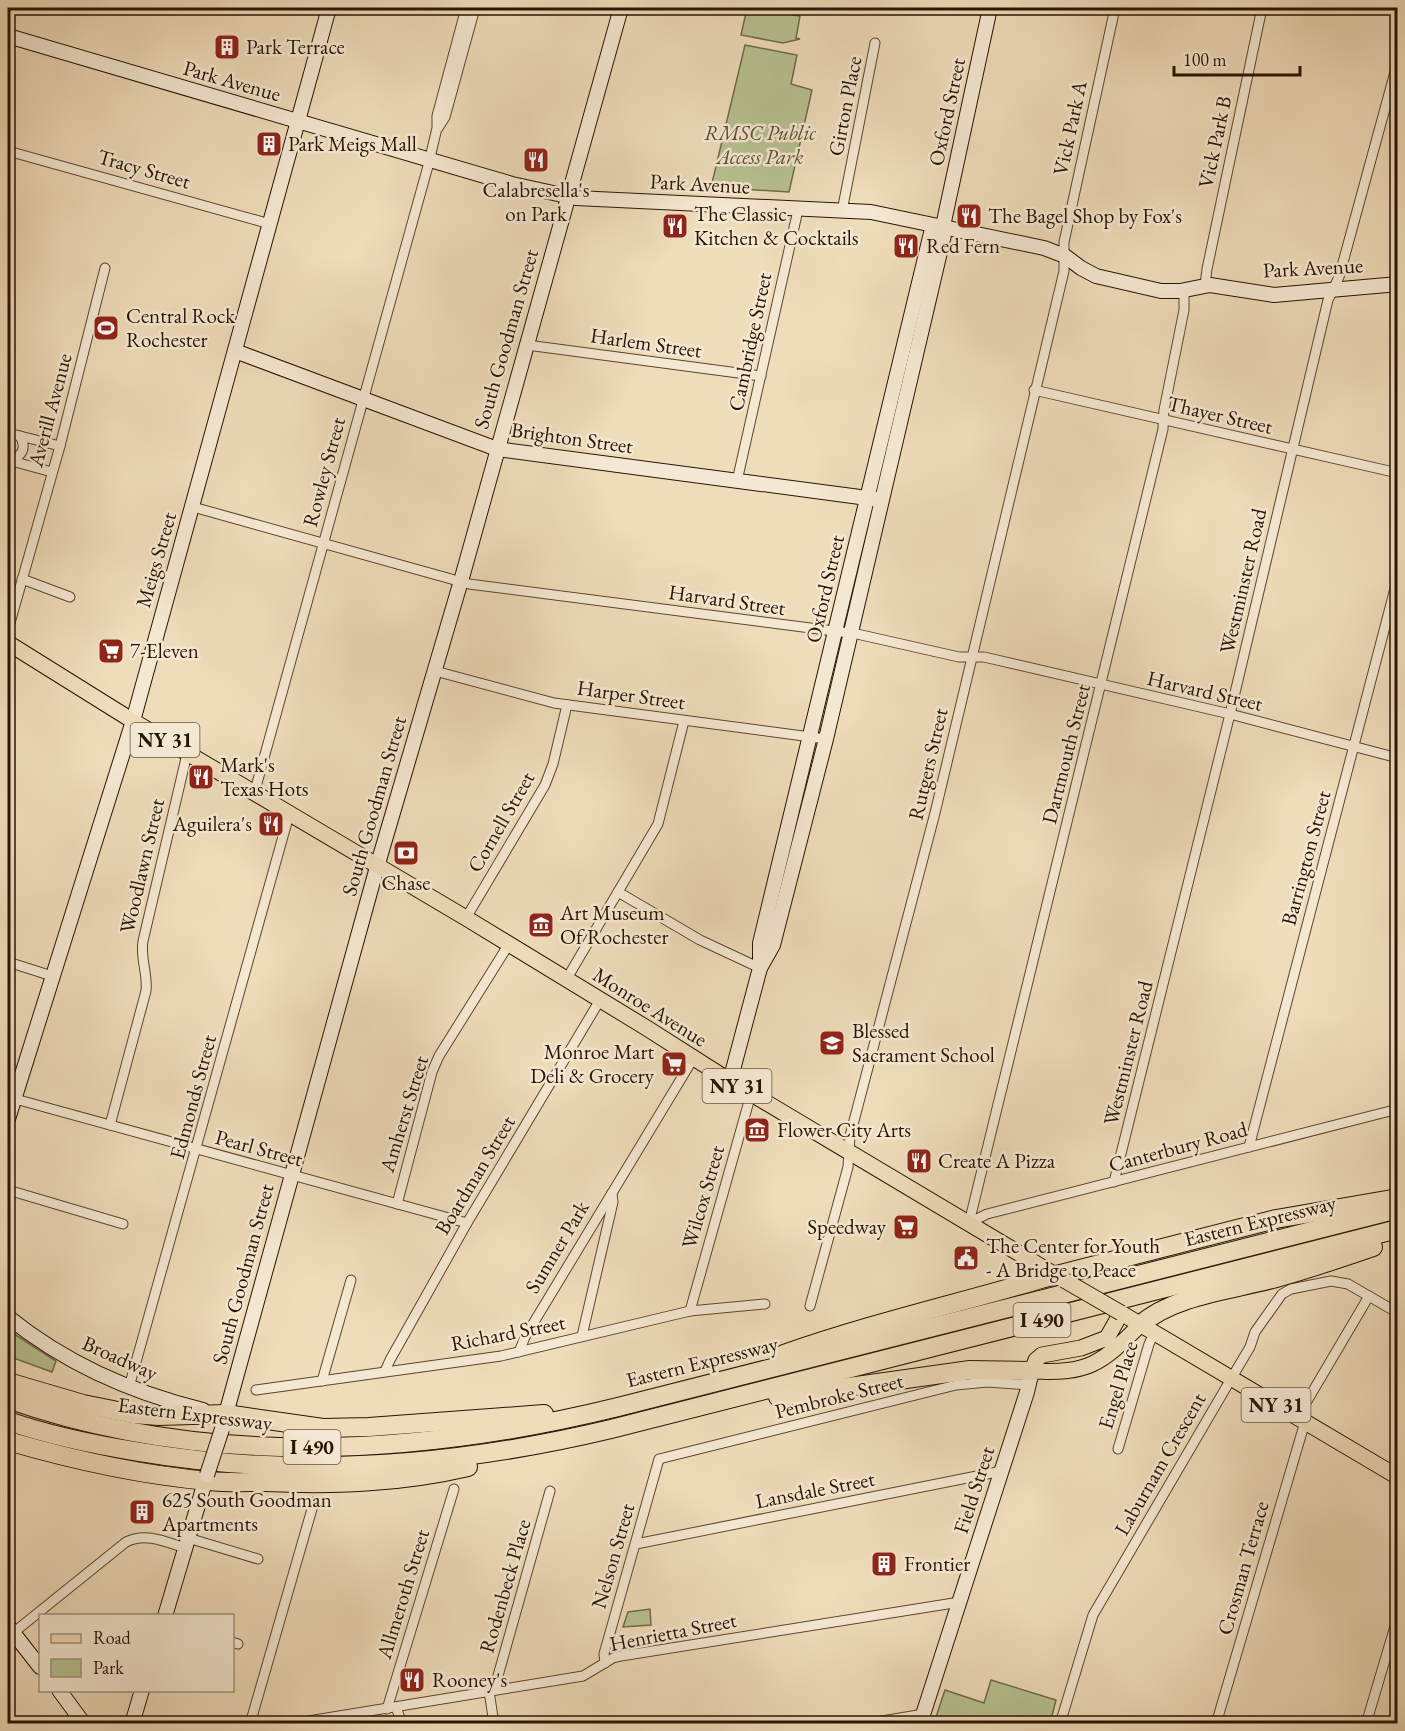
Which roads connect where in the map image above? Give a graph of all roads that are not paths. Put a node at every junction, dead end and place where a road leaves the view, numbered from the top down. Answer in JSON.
{"nodes":[{"id":1,"x":329,"y":8,"type":"edge"},
{"id":2,"x":466,"y":8,"type":"edge"},
{"id":3,"x":475,"y":8,"type":"edge"},
{"id":4,"x":621,"y":8,"type":"edge"},
{"id":5,"x":990,"y":8,"type":"edge"},
{"id":6,"x":1115,"y":8,"type":"edge"},
{"id":7,"x":1262,"y":8,"type":"edge"},
{"id":8,"x":8,"y":36,"type":"edge"},
{"id":9,"x":875,"y":43,"type":"dead end"},
{"id":10,"x":1398,"y":61,"type":"edge"},
{"id":11,"x":297,"y":122,"type":"junction"},
{"id":12,"x":437,"y":128,"type":"junction"},
{"id":13,"x":8,"y":151,"type":"edge"},
{"id":14,"x":430,"y":160,"type":"junction"},
{"id":15,"x":568,"y":197,"type":"junction"},
{"id":16,"x":798,"y":210,"type":"junction"},
{"id":17,"x":842,"y":211,"type":"junction"},
{"id":18,"x":270,"y":224,"type":"junction"},
{"id":19,"x":943,"y":225,"type":"junction"},
{"id":20,"x":1065,"y":256,"type":"junction"},
{"id":21,"x":105,"y":268,"type":"dead end"},
{"id":22,"x":1398,"y":284,"type":"edge"},
{"id":23,"x":1205,"y":285,"type":"junction"},
{"id":24,"x":1184,"y":290,"type":"junction"},
{"id":25,"x":1333,"y":290,"type":"junction"},
{"id":26,"x":527,"y":345,"type":"junction"},
{"id":27,"x":235,"y":351,"type":"junction"},
{"id":28,"x":761,"y":376,"type":"junction"},
{"id":29,"x":1034,"y":390,"type":"junction"},
{"id":30,"x":363,"y":400,"type":"junction"},
{"id":31,"x":1163,"y":421,"type":"junction"},
{"id":32,"x":8,"y":433,"type":"edge"},
{"id":33,"x":20,"y":436,"type":"junction"},
{"id":34,"x":60,"y":446,"type":"junction"},
{"id":35,"x":497,"y":448,"type":"junction"},
{"id":36,"x":1291,"y":450,"type":"junction"},
{"id":37,"x":9,"y":460,"type":"edge"},
{"id":38,"x":52,"y":472,"type":"junction"},
{"id":39,"x":1398,"y":473,"type":"edge"},
{"id":40,"x":738,"y":481,"type":"junction"},
{"id":41,"x":868,"y":498,"type":"junction"},
{"id":42,"x":883,"y":501,"type":"junction"},
{"id":43,"x":193,"y":507,"type":"junction"},
{"id":44,"x":323,"y":544,"type":"junction"},
{"id":45,"x":1398,"y":577,"type":"edge"},
{"id":46,"x":22,"y":579,"type":"junction"},
{"id":47,"x":461,"y":582,"type":"junction"},
{"id":48,"x":70,"y":597,"type":"dead end"},
{"id":49,"x":8,"y":630,"type":"edge"},
{"id":50,"x":836,"y":632,"type":"junction"},
{"id":51,"x":851,"y":633,"type":"junction"},
{"id":52,"x":8,"y":643,"type":"edge"},
{"id":53,"x":972,"y":656,"type":"junction"},
{"id":54,"x":435,"y":670,"type":"junction"},
{"id":55,"x":1102,"y":685,"type":"junction"},
{"id":56,"x":567,"y":705,"type":"junction"},
{"id":57,"x":1230,"y":714,"type":"junction"},
{"id":58,"x":133,"y":721,"type":"junction"},
{"id":59,"x":684,"y":721,"type":"junction"},
{"id":60,"x":811,"y":737,"type":"junction"},
{"id":61,"x":826,"y":740,"type":"junction"},
{"id":62,"x":1354,"y":747,"type":"junction"},
{"id":63,"x":187,"y":754,"type":"junction"},
{"id":64,"x":1398,"y":758,"type":"edge"},
{"id":65,"x":254,"y":794,"type":"junction"},
{"id":66,"x":289,"y":815,"type":"junction"},
{"id":67,"x":377,"y":867,"type":"junction"},
{"id":68,"x":618,"y":892,"type":"junction"},
{"id":69,"x":466,"y":918,"type":"junction"},
{"id":70,"x":508,"y":944,"type":"junction"},
{"id":71,"x":8,"y":962,"type":"edge"},
{"id":72,"x":760,"y":968,"type":"junction"},
{"id":73,"x":52,"y":976,"type":"junction"},
{"id":74,"x":566,"y":980,"type":"junction"},
{"id":75,"x":600,"y":1000,"type":"junction"},
{"id":76,"x":693,"y":1059,"type":"junction"},
{"id":77,"x":730,"y":1081,"type":"junction"},
{"id":78,"x":751,"y":1094,"type":"junction"},
{"id":79,"x":11,"y":1098,"type":"edge"},
{"id":80,"x":1397,"y":1108,"type":"edge"},
{"id":81,"x":8,"y":1119,"type":"edge"},
{"id":82,"x":110,"y":1125,"type":"junction"},
{"id":83,"x":1249,"y":1147,"type":"junction"},
{"id":84,"x":196,"y":1150,"type":"junction"},
{"id":85,"x":849,"y":1151,"type":"junction"},
{"id":86,"x":292,"y":1175,"type":"junction"},
{"id":87,"x":1114,"y":1182,"type":"junction"},
{"id":88,"x":8,"y":1190,"type":"edge"},
{"id":89,"x":612,"y":1193,"type":"junction"},
{"id":90,"x":1398,"y":1198,"type":"edge"},
{"id":91,"x":397,"y":1204,"type":"junction"},
{"id":92,"x":1398,"y":1209,"type":"edge"},
{"id":93,"x":467,"y":1223,"type":"junction"},
{"id":94,"x":969,"y":1223,"type":"junction"},
{"id":95,"x":123,"y":1224,"type":"dead end"},
{"id":96,"x":1398,"y":1229,"type":"edge"},
{"id":97,"x":1398,"y":1238,"type":"edge"},
{"id":98,"x":1060,"y":1278,"type":"junction"},
{"id":99,"x":351,"y":1280,"type":"dead end"},
{"id":100,"x":1369,"y":1296,"type":"junction"},
{"id":101,"x":765,"y":1304,"type":"dead end"},
{"id":102,"x":810,"y":1306,"type":"dead end"},
{"id":103,"x":690,"y":1311,"type":"junction"},
{"id":104,"x":1398,"y":1312,"type":"edge"},
{"id":105,"x":1121,"y":1313,"type":"junction"},
{"id":106,"x":8,"y":1317,"type":"edge"},
{"id":107,"x":1147,"y":1329,"type":"junction"},
{"id":108,"x":582,"y":1336,"type":"junction"},
{"id":109,"x":519,"y":1352,"type":"junction"},
{"id":110,"x":385,"y":1371,"type":"junction"},
{"id":111,"x":1031,"y":1378,"type":"junction"},
{"id":112,"x":1232,"y":1379,"type":"junction"},
{"id":113,"x":322,"y":1381,"type":"junction"},
{"id":114,"x":8,"y":1382,"type":"edge"},
{"id":115,"x":129,"y":1388,"type":"junction"},
{"id":116,"x":256,"y":1390,"type":"dead end"},
{"id":117,"x":678,"y":1392,"type":"junction"},
{"id":118,"x":8,"y":1399,"type":"edge"},
{"id":119,"x":618,"y":1407,"type":"junction"},
{"id":120,"x":687,"y":1410,"type":"junction"},
{"id":121,"x":1301,"y":1420,"type":"junction"},
{"id":122,"x":8,"y":1421,"type":"edge"},
{"id":123,"x":224,"y":1422,"type":"junction"},
{"id":124,"x":581,"y":1436,"type":"junction"},
{"id":125,"x":8,"y":1441,"type":"edge"},
{"id":126,"x":1118,"y":1449,"type":"dead end"},
{"id":127,"x":659,"y":1460,"type":"joint"},
{"id":128,"x":1002,"y":1471,"type":"junction"},
{"id":129,"x":1398,"y":1477,"type":"edge"},
{"id":130,"x":207,"y":1478,"type":"junction"},
{"id":131,"x":454,"y":1490,"type":"dead end"},
{"id":132,"x":550,"y":1491,"type":"dead end"},
{"id":133,"x":314,"y":1502,"type":"dead end"},
{"id":134,"x":187,"y":1543,"type":"junction"},
{"id":135,"x":636,"y":1544,"type":"junction"},
{"id":136,"x":258,"y":1559,"type":"dead end"},
{"id":137,"x":960,"y":1602,"type":"junction"},
{"id":138,"x":166,"y":1614,"type":"edge"},
{"id":139,"x":1398,"y":1616,"type":"edge"},
{"id":140,"x":10,"y":1630,"type":"edge"},
{"id":141,"x":605,"y":1663,"type":"junction"},
{"id":142,"x":39,"y":1665,"type":"edge"},
{"id":143,"x":491,"y":1691,"type":"junction"},
{"id":144,"x":60,"y":1692,"type":"edge"},
{"id":145,"x":141,"y":1692,"type":"edge"},
{"id":146,"x":392,"y":1708,"type":"junction"},
{"id":147,"x":922,"y":1719,"type":"edge"},
{"id":148,"x":84,"y":1724,"type":"edge"},
{"id":149,"x":132,"y":1724,"type":"edge"},
{"id":150,"x":250,"y":1724,"type":"edge"},
{"id":151,"x":290,"y":1724,"type":"edge"},
{"id":152,"x":402,"y":1724,"type":"edge"},
{"id":153,"x":494,"y":1724,"type":"edge"},
{"id":154,"x":864,"y":1724,"type":"edge"},
{"id":155,"x":1060,"y":1724,"type":"edge"},
{"id":156,"x":1216,"y":1724,"type":"edge"},
{"id":157,"x":1366,"y":1724,"type":"edge"}],
"edges":[{"from":1,"to":11,"type":"street","name":"Meigs Street"},
{"from":2,"to":12,"type":"street"},
{"from":3,"to":12,"type":"street"},
{"from":4,"to":15,"type":"street","name":"South Goodman Street"},
{"from":5,"to":19,"type":"street","name":"Oxford Street"},
{"from":6,"to":20,"type":"street","name":"Vick Park A"},
{"from":7,"to":23,"type":"street","name":"Vick Park B"},
{"from":8,"to":11,"type":"street","name":"Park Avenue"},
{"from":9,"to":17,"type":"street","name":"Girton Place"},
{"from":10,"to":25,"type":"street","name":"Westminster Road"},
{"from":11,"to":14,"type":"street","name":"Park Avenue"},
{"from":11,"to":18,"type":"street","name":"Meigs Street"},
{"from":12,"to":14,"type":"street","name":"Rowley Street"},
{"from":13,"to":18,"type":"street","name":"Tracy Street"},
{"from":14,"to":15,"type":"street","name":"Park Avenue"},
{"from":14,"to":30,"type":"street","name":"Rowley Street"},
{"from":15,"to":16,"type":"street","name":"Park Avenue"},
{"from":15,"to":26,"type":"street","name":"South Goodman Street"},
{"from":16,"to":17,"type":"street","name":"Park Avenue"},
{"from":16,"to":28,"type":"street","name":"Cambridge Street"},
{"from":17,"to":19,"type":"street","name":"Park Avenue"},
{"from":18,"to":27,"type":"street","name":"Meigs Street"},
{"from":19,"to":20,"type":"street","name":"Park Avenue"},
{"from":19,"to":41,"type":"street","name":"Oxford Street"},
{"from":19,"to":42,"type":"street","name":"Oxford Street"},
{"from":20,"to":24,"type":"street","name":"Park Avenue"},
{"from":20,"to":29,"type":"street","name":"Rutgers Street"},
{"from":21,"to":34,"type":"street","name":"Averill Avenue"},
{"from":22,"to":25,"type":"street","name":"Park Avenue"},
{"from":23,"to":24,"type":"street","name":"Park Avenue"},
{"from":23,"to":25,"type":"street","name":"Park Avenue"},
{"from":24,"to":31,"type":"street","name":"Dartmouth Street"},
{"from":25,"to":36,"type":"street","name":"Westminster Road"},
{"from":26,"to":28,"type":"street","name":"Harlem Street"},
{"from":26,"to":35,"type":"street","name":"South Goodman Street"},
{"from":27,"to":30,"type":"street","name":"Brighton Street"},
{"from":27,"to":43,"type":"street","name":"Meigs Street"},
{"from":28,"to":40,"type":"street","name":"Cambridge Street"},
{"from":29,"to":31,"type":"street","name":"Thayer Street"},
{"from":29,"to":53,"type":"street","name":"Rutgers Street"},
{"from":30,"to":35,"type":"street","name":"Brighton Street"},
{"from":30,"to":44,"type":"street","name":"Rowley Street"},
{"from":31,"to":36,"type":"street","name":"Thayer Street"},
{"from":31,"to":55,"type":"street","name":"Dartmouth Street"},
{"from":32,"to":33,"type":"street"},
{"from":33,"to":34,"type":"street"},
{"from":33,"to":37,"type":"street"},
{"from":34,"to":38,"type":"street","name":"Averill Avenue"},
{"from":35,"to":40,"type":"street","name":"Brighton Street"},
{"from":35,"to":47,"type":"street","name":"South Goodman Street"},
{"from":36,"to":39,"type":"street","name":"Thayer Street"},
{"from":36,"to":57,"type":"street","name":"Westminster Road"},
{"from":37,"to":38,"type":"street"},
{"from":38,"to":46,"type":"street","name":"Averill Avenue"},
{"from":40,"to":41,"type":"street","name":"Brighton Street"},
{"from":41,"to":42,"type":"street","name":"Brighton Street"},
{"from":41,"to":50,"type":"street","name":"Oxford Street"},
{"from":42,"to":51,"type":"street","name":"Oxford Street"},
{"from":43,"to":44,"type":"street","name":"Harvard Street"},
{"from":43,"to":58,"type":"street","name":"Meigs Street"},
{"from":44,"to":47,"type":"street","name":"Harvard Street"},
{"from":44,"to":65,"type":"street","name":"Rowley Street"},
{"from":45,"to":62,"type":"street","name":"Barrington Street"},
{"from":46,"to":48,"type":"street"},
{"from":46,"to":49,"type":"street","name":"Averill Avenue"},
{"from":47,"to":50,"type":"street","name":"Harvard Street"},
{"from":47,"to":54,"type":"street","name":"South Goodman Street"},
{"from":50,"to":51,"type":"street","name":"Harvard Street"},
{"from":50,"to":60,"type":"street","name":"Oxford Street"},
{"from":51,"to":53,"type":"street","name":"Harvard Street"},
{"from":51,"to":61,"type":"street","name":"Oxford Street"},
{"from":52,"to":58,"type":"main road","name":"Monroe Avenue","number":"NY 31"},
{"from":53,"to":55,"type":"street","name":"Harvard Street"},
{"from":53,"to":85,"type":"street","name":"Rutgers Street"},
{"from":54,"to":56,"type":"street","name":"Harper Street"},
{"from":54,"to":67,"type":"street","name":"South Goodman Street"},
{"from":55,"to":57,"type":"street","name":"Harvard Street"},
{"from":55,"to":94,"type":"street","name":"Dartmouth Street"},
{"from":56,"to":59,"type":"street","name":"Harper Street"},
{"from":56,"to":69,"type":"street","name":"Cornell Street"},
{"from":57,"to":62,"type":"street","name":"Harvard Street"},
{"from":57,"to":87,"type":"street","name":"Westminster Road"},
{"from":58,"to":63,"type":"main road","name":"Monroe Avenue","number":"NY 31"},
{"from":58,"to":73,"type":"street","name":"Meigs Street"},
{"from":59,"to":60,"type":"street","name":"Harper Street"},
{"from":59,"to":68,"type":"street"},
{"from":60,"to":61,"type":"street","name":"Harper Street"},
{"from":60,"to":72,"type":"street","name":"Oxford Street"},
{"from":61,"to":72,"type":"street","name":"Oxford Street"},
{"from":62,"to":64,"type":"street","name":"Harvard Street"},
{"from":62,"to":83,"type":"street","name":"Barrington Street"},
{"from":63,"to":65,"type":"main road","name":"Monroe Avenue","number":"NY 31"},
{"from":63,"to":82,"type":"street","name":"Woodlawn Street"},
{"from":65,"to":66,"type":"main road","name":"Monroe Avenue","number":"NY 31"},
{"from":66,"to":67,"type":"main road","name":"Monroe Avenue","number":"NY 31"},
{"from":66,"to":84,"type":"street","name":"Edmonds Street"},
{"from":67,"to":69,"type":"main road","name":"Monroe Avenue","number":"NY 31"},
{"from":67,"to":86,"type":"street","name":"South Goodman Street"},
{"from":68,"to":72,"type":"street"},
{"from":68,"to":74,"type":"street"},
{"from":69,"to":70,"type":"main road","name":"Monroe Avenue","number":"NY 31"},
{"from":70,"to":74,"type":"main road","name":"Monroe Avenue","number":"NY 31"},
{"from":70,"to":91,"type":"street","name":"Amherst Street"},
{"from":71,"to":73,"type":"street"},
{"from":72,"to":77,"type":"street","name":"Oxford Street"},
{"from":73,"to":79,"type":"street","name":"Meigs Street"},
{"from":74,"to":75,"type":"main road","name":"Monroe Avenue","number":"NY 31"},
{"from":75,"to":76,"type":"main road","name":"Monroe Avenue","number":"NY 31"},
{"from":75,"to":93,"type":"street","name":"Boardman Street"},
{"from":76,"to":77,"type":"main road","name":"Monroe Avenue","number":"NY 31"},
{"from":76,"to":89,"type":"street","name":"Sumner Park"},
{"from":77,"to":78,"type":"main road","name":"Monroe Avenue","number":"NY 31"},
{"from":78,"to":85,"type":"main road","name":"Monroe Avenue","number":"NY 31"},
{"from":78,"to":103,"type":"street","name":"Wilcox Street"},
{"from":79,"to":81,"type":"street","name":"Meigs Street"},
{"from":79,"to":82,"type":"street","name":"Pearl Street"},
{"from":80,"to":83,"type":"street","name":"Canterbury Road"},
{"from":82,"to":84,"type":"street","name":"Pearl Street"},
{"from":83,"to":87,"type":"street","name":"Canterbury Road"},
{"from":84,"to":86,"type":"street","name":"Pearl Street"},
{"from":84,"to":115,"type":"street","name":"Edmonds Street"},
{"from":85,"to":94,"type":"main road","name":"Monroe Avenue","number":"NY 31"},
{"from":85,"to":102,"type":"street","name":"Rutgers Street"},
{"from":86,"to":91,"type":"street","name":"Pearl Street"},
{"from":86,"to":123,"type":"street","name":"South Goodman Street"},
{"from":87,"to":94,"type":"street","name":"Canterbury Road"},
{"from":88,"to":95,"type":"street"},
{"from":89,"to":108,"type":"street","name":"Sumner Park"},
{"from":89,"to":109,"type":"street","name":"Sumner Park"},
{"from":90,"to":98,"type":"highway"},
{"from":91,"to":93,"type":"street","name":"Pearl Street"},
{"from":92,"to":117,"type":"highway","name":"Eastern Expressway","number":"I 490"},
{"from":93,"to":110,"type":"street","name":"Boardman Street"},
{"from":94,"to":98,"type":"main road","name":"Monroe Avenue","number":"NY 31"},
{"from":96,"to":120,"type":"highway","name":"Eastern Expressway","number":"I 490"},
{"from":97,"to":107,"type":"highway"},
{"from":98,"to":105,"type":"main road","name":"Monroe Avenue","number":"NY 31","bridge":true},
{"from":98,"to":117,"type":"highway"},
{"from":99,"to":113,"type":"street"},
{"from":100,"to":104,"type":"street"},
{"from":100,"to":112,"type":"street","name":"Laburnam Crescent"},
{"from":100,"to":121,"type":"street","name":"Crosman Terrace"},
{"from":101,"to":103,"type":"street","name":"Richard Street"},
{"from":103,"to":108,"type":"street","name":"Richard Street"},
{"from":105,"to":107,"type":"main road","name":"Monroe Avenue","number":"NY 31"},
{"from":105,"to":111,"type":"main road"},
{"from":106,"to":115,"type":"street","name":"Broadway"},
{"from":107,"to":111,"type":"main road"},
{"from":107,"to":112,"type":"main road","name":"Monroe Avenue","number":"NY 31"},
{"from":107,"to":126,"type":"street","name":"Engel Place"},
{"from":108,"to":109,"type":"street","name":"Richard Street"},
{"from":109,"to":110,"type":"street","name":"Richard Street"},
{"from":110,"to":113,"type":"street","name":"Richard Street"},
{"from":111,"to":120,"type":"highway"},
{"from":111,"to":127,"type":"street","name":"Pembroke Street"},
{"from":111,"to":128,"type":"street","name":"Field Street"},
{"from":112,"to":121,"type":"main road","name":"Monroe Avenue","number":"NY 31"},
{"from":112,"to":155,"type":"street","name":"Laburnam Crescent"},
{"from":113,"to":116,"type":"street","name":"Richard Street"},
{"from":114,"to":123,"type":"highway"},
{"from":115,"to":123,"type":"street","name":"Broadway"},
{"from":117,"to":119,"type":"highway","name":"Eastern Expressway","number":"I 490"},
{"from":118,"to":119,"type":"highway","name":"Eastern Expressway","number":"I 490"},
{"from":119,"to":123,"type":"highway"},
{"from":120,"to":124,"type":"highway","name":"Eastern Expressway","number":"I 490"},
{"from":121,"to":129,"type":"main road","name":"Monroe Avenue","number":"NY 31"},
{"from":121,"to":156,"type":"street","name":"Crosman Terrace"},
{"from":122,"to":124,"type":"highway","name":"Eastern Expressway","number":"I 490"},
{"from":123,"to":130,"type":"street","name":"South Goodman Street","bridge":true},
{"from":124,"to":130,"type":"highway"},
{"from":125,"to":130,"type":"highway"},
{"from":127,"to":135,"type":"street","name":"Nelson Street"},
{"from":128,"to":135,"type":"street","name":"Lansdale Street"},
{"from":128,"to":137,"type":"street","name":"Field Street"},
{"from":130,"to":134,"type":"street","name":"South Goodman Street"},
{"from":131,"to":146,"type":"street","name":"Allmeroth Street"},
{"from":132,"to":143,"type":"street","name":"Rodenbeck Place"},
{"from":133,"to":150,"type":"street"},
{"from":134,"to":136,"type":"street"},
{"from":134,"to":138,"type":"street","name":"South Goodman Street"},
{"from":134,"to":140,"type":"street"},
{"from":135,"to":141,"type":"street","name":"Nelson Street"},
{"from":137,"to":141,"type":"street","name":"Henrietta Street"},
{"from":137,"to":147,"type":"street","name":"Field Street"},
{"from":139,"to":157,"type":"street"},
{"from":140,"to":142,"type":"street"},
{"from":141,"to":143,"type":"street","name":"Henrietta Street"},
{"from":143,"to":146,"type":"street","name":"Henrietta Street"},
{"from":143,"to":153,"type":"street"},
{"from":144,"to":148,"type":"street"},
{"from":145,"to":149,"type":"street"},
{"from":146,"to":151,"type":"street","name":"Henrietta Street"},
{"from":146,"to":152,"type":"street"},
{"from":147,"to":154,"type":"street"}]}
